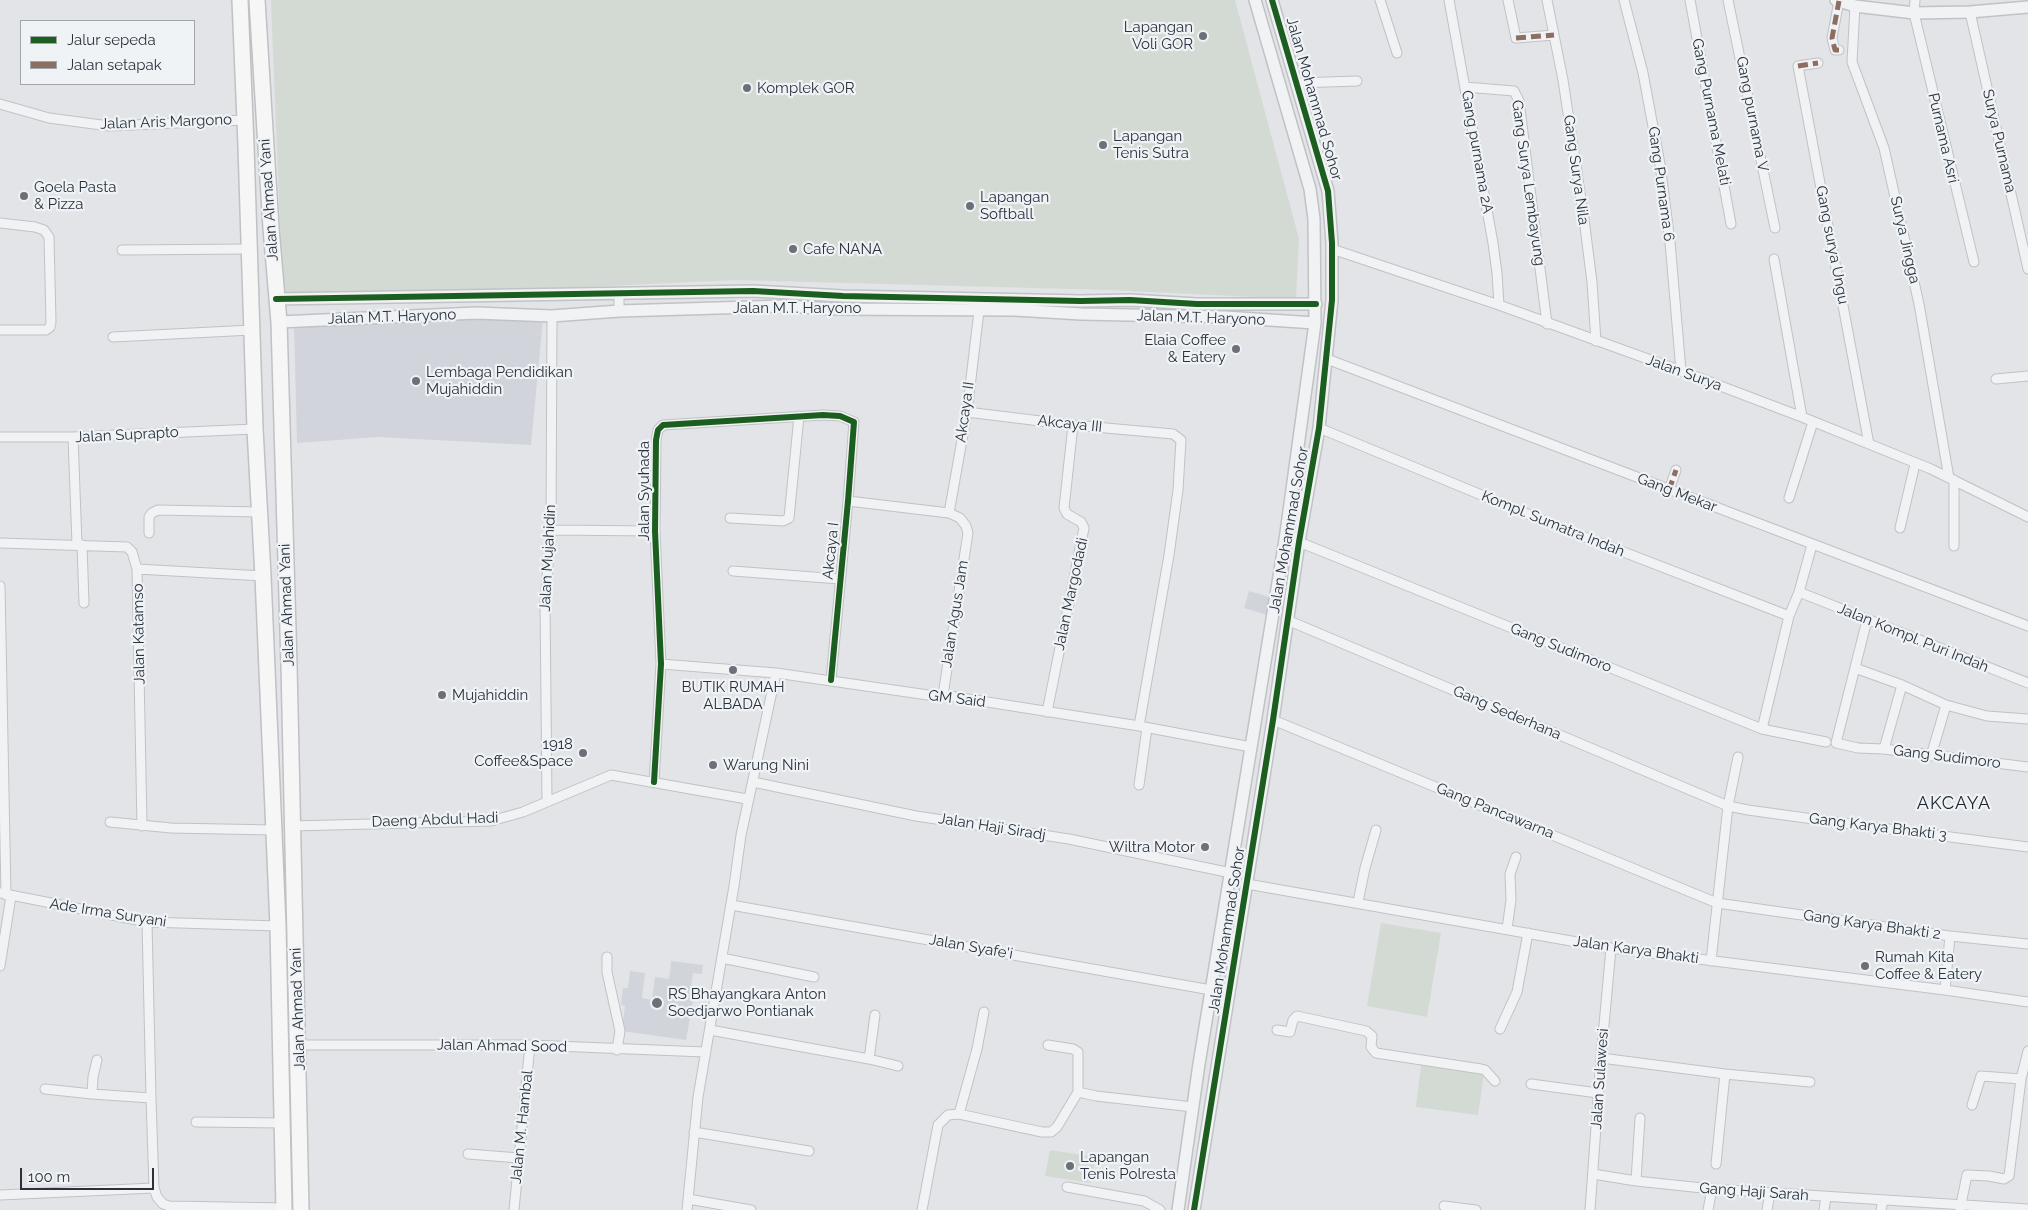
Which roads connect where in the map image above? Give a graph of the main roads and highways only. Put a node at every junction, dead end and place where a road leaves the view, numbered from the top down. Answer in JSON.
{"nodes":[{"id":1,"x":240,"y":0,"type":"edge"},
{"id":2,"x":257,"y":0,"type":"edge"},
{"id":3,"x":266,"y":144,"type":"junction"},
{"id":4,"x":246,"y":146,"type":"junction"},
{"id":5,"x":267,"y":664,"type":"junction"},
{"id":6,"x":290,"y":665,"type":"junction"},
{"id":7,"x":282,"y":1123,"type":"junction"},
{"id":8,"x":300,"y":1123,"type":"junction"},
{"id":9,"x":285,"y":1209,"type":"edge"},
{"id":10,"x":301,"y":1210,"type":"edge"}],
"edges":[{"from":1,"to":4,"type":"main road","name":"Jalan Ahmad Yani"},
{"from":2,"to":3,"type":"main road","name":"Jalan Ahmad Yani"},
{"from":3,"to":4,"type":"main road"},
{"from":3,"to":6,"type":"main road","name":"Jalan Ahmad Yani"},
{"from":4,"to":5,"type":"main road","name":"Jalan Ahmad Yani"},
{"from":5,"to":6,"type":"main road"},
{"from":5,"to":7,"type":"main road","name":"Jalan Ahmad Yani"},
{"from":6,"to":8,"type":"main road","name":"Jalan Ahmad Yani"},
{"from":7,"to":8,"type":"main road"},
{"from":7,"to":9,"type":"main road","name":"Jalan Ahmad Yani"},
{"from":8,"to":10,"type":"main road","name":"Jalan Ahmad Yani"}]}
